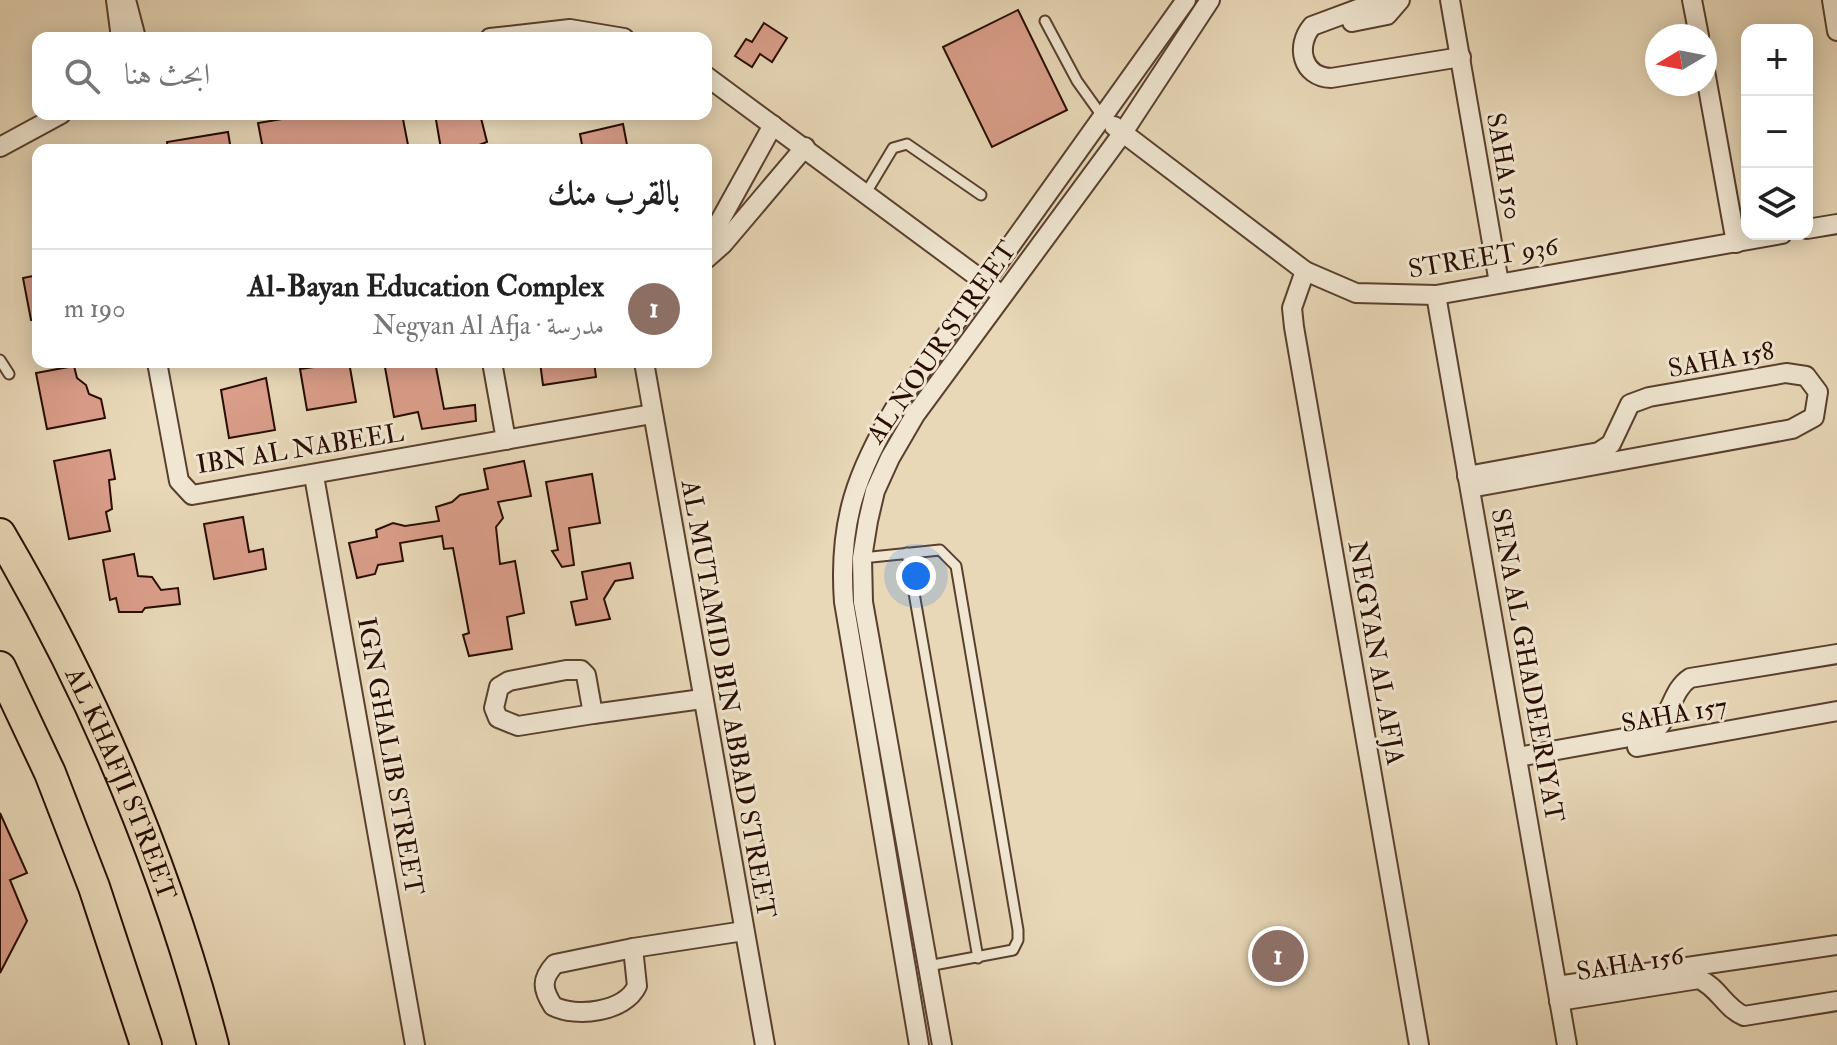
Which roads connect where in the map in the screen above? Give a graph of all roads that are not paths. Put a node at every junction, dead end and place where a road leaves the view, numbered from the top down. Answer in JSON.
{"nodes":[{"id":1,"x":116,"y":0,"type":"edge"},
{"id":2,"x":126,"y":0,"type":"edge"},
{"id":3,"x":1186,"y":0,"type":"edge"},
{"id":4,"x":1210,"y":0,"type":"edge"},
{"id":5,"x":1382,"y":0,"type":"edge"},
{"id":6,"x":1400,"y":0,"type":"edge"},
{"id":7,"x":1450,"y":0,"type":"edge"},
{"id":8,"x":1692,"y":0,"type":"edge"},
{"id":9,"x":1832,"y":0,"type":"edge"},
{"id":10,"x":1045,"y":21,"type":"dead end"},
{"id":11,"x":1326,"y":22,"type":"junction"},
{"id":12,"x":1697,"y":24,"type":"edge"},
{"id":13,"x":1837,"y":31,"type":"edge"},
{"id":14,"x":120,"y":32,"type":"edge"},
{"id":15,"x":134,"y":32,"type":"edge"},
{"id":16,"x":543,"y":32,"type":"edge"},
{"id":17,"x":588,"y":32,"type":"edge"},
{"id":18,"x":1461,"y":57,"type":"junction"},
{"id":19,"x":712,"y":80,"type":"edge"},
{"id":20,"x":1710,"y":96,"type":"edge"},
{"id":21,"x":1102,"y":116,"type":"junction"},
{"id":22,"x":50,"y":120,"type":"edge"},
{"id":23,"x":773,"y":125,"type":"junction"},
{"id":24,"x":1122,"y":134,"type":"junction"},
{"id":25,"x":0,"y":147,"type":"edge"},
{"id":26,"x":805,"y":147,"type":"junction"},
{"id":27,"x":866,"y":193,"type":"junction"},
{"id":28,"x":981,"y":195,"type":"dead end"},
{"id":29,"x":1837,"y":224,"type":"edge"},
{"id":30,"x":1813,"y":228,"type":"edge"},
{"id":31,"x":712,"y":235,"type":"edge"},
{"id":32,"x":1751,"y":240,"type":"edge"},
{"id":33,"x":1736,"y":243,"type":"junction"},
{"id":34,"x":712,"y":253,"type":"edge"},
{"id":35,"x":1305,"y":271,"type":"junction"},
{"id":36,"x":985,"y":282,"type":"junction"},
{"id":37,"x":1499,"y":283,"type":"junction"},
{"id":38,"x":1004,"y":295,"type":"junction"},
{"id":39,"x":1436,"y":295,"type":"junction"},
{"id":40,"x":0,"y":360,"type":"edge"},
{"id":41,"x":158,"y":368,"type":"edge"},
{"id":42,"x":493,"y":368,"type":"edge"},
{"id":43,"x":645,"y":368,"type":"edge"},
{"id":44,"x":9,"y":374,"type":"dead end"},
{"id":45,"x":652,"y":414,"type":"junction"},
{"id":46,"x":1619,"y":430,"type":"junction"},
{"id":47,"x":506,"y":440,"type":"junction"},
{"id":48,"x":1646,"y":456,"type":"junction"},
{"id":49,"x":314,"y":476,"type":"junction"},
{"id":50,"x":1468,"y":482,"type":"junction"},
{"id":51,"x":0,"y":534,"type":"edge"},
{"id":52,"x":907,"y":553,"type":"junction"},
{"id":53,"x":862,"y":558,"type":"junction"},
{"id":54,"x":1837,"y":654,"type":"edge"},
{"id":55,"x":0,"y":667,"type":"edge"},
{"id":56,"x":702,"y":699,"type":"junction"},
{"id":57,"x":1669,"y":711,"type":"junction"},
{"id":58,"x":1837,"y":711,"type":"edge"},
{"id":59,"x":593,"y":714,"type":"junction"},
{"id":60,"x":1692,"y":737,"type":"junction"},
{"id":61,"x":1519,"y":762,"type":"junction"},
{"id":62,"x":744,"y":931,"type":"junction"},
{"id":63,"x":1837,"y":945,"type":"edge"},
{"id":64,"x":633,"y":948,"type":"junction"},
{"id":65,"x":978,"y":958,"type":"junction"},
{"id":66,"x":1736,"y":960,"type":"junction"},
{"id":67,"x":929,"y":969,"type":"junction"},
{"id":68,"x":907,"y":978,"type":"junction"},
{"id":69,"x":1558,"y":994,"type":"junction"},
{"id":70,"x":1722,"y":998,"type":"junction"},
{"id":71,"x":1837,"y":1001,"type":"edge"},
{"id":72,"x":146,"y":1045,"type":"edge"},
{"id":73,"x":213,"y":1045,"type":"edge"},
{"id":74,"x":415,"y":1045,"type":"edge"},
{"id":75,"x":765,"y":1045,"type":"edge"},
{"id":76,"x":919,"y":1045,"type":"edge"},
{"id":77,"x":942,"y":1045,"type":"edge"},
{"id":78,"x":1419,"y":1045,"type":"edge"},
{"id":79,"x":1567,"y":1045,"type":"edge"}],
"edges":[{"from":1,"to":14,"type":"street"},
{"from":2,"to":15,"type":"street"},
{"from":3,"to":21,"type":"street","name":"AL NOUR STREET"},
{"from":4,"to":24,"type":"street","name":"AL NOUR STREET"},
{"from":5,"to":11,"type":"street"},
{"from":6,"to":11,"type":"street"},
{"from":7,"to":18,"type":"street","name":"SAHA 150"},
{"from":8,"to":12,"type":"street"},
{"from":9,"to":13,"type":"street"},
{"from":10,"to":21,"type":"lane"},
{"from":11,"to":18,"type":"street"},
{"from":16,"to":17,"type":"street"},
{"from":18,"to":37,"type":"street","name":"SAHA 150"},
{"from":19,"to":23,"type":"street"},
{"from":20,"to":33,"type":"street"},
{"from":21,"to":24,"type":"street","name":"STREET 936"},
{"from":21,"to":36,"type":"street","name":"AL NOUR STREET"},
{"from":22,"to":25,"type":"street"},
{"from":23,"to":26,"type":"street"},
{"from":23,"to":31,"type":"street"},
{"from":24,"to":35,"type":"street","name":"STREET 936"},
{"from":24,"to":38,"type":"street","name":"AL NOUR STREET"},
{"from":26,"to":27,"type":"street"},
{"from":26,"to":34,"type":"street"},
{"from":27,"to":28,"type":"lane"},
{"from":27,"to":36,"type":"street"},
{"from":29,"to":30,"type":"street"},
{"from":32,"to":33,"type":"street","name":"STREET 936"},
{"from":33,"to":37,"type":"street","name":"STREET 936"},
{"from":35,"to":39,"type":"street","name":"STREET 936"},
{"from":35,"to":78,"type":"street","name":"NEGYAN AL AFJA"},
{"from":36,"to":38,"type":"street"},
{"from":36,"to":68,"type":"street","name":"AL NOUR STREET"},
{"from":37,"to":39,"type":"street","name":"STREET 936"},
{"from":38,"to":53,"type":"street","name":"AL NOUR STREET"},
{"from":39,"to":50,"type":"street","name":"SENA AL GHADEERIYAT"},
{"from":40,"to":44,"type":"lane"},
{"from":41,"to":49,"type":"street","name":"IBN AL NABEEL"},
{"from":42,"to":47,"type":"street"},
{"from":43,"to":45,"type":"street","name":"AL MUTAMID BIN ABBAD STREET"},
{"from":45,"to":47,"type":"street","name":"IBN AL NABEEL"},
{"from":45,"to":56,"type":"street","name":"AL MUTAMID BIN ABBAD STREET"},
{"from":46,"to":48,"type":"street"},
{"from":46,"to":48,"type":"street","name":"SAHA 158"},
{"from":46,"to":50,"type":"street","name":"SAHA 158"},
{"from":47,"to":49,"type":"street","name":"IBN AL NABEEL"},
{"from":48,"to":50,"type":"street","name":"SAHA 158"},
{"from":49,"to":74,"type":"street","name":"IGN GHALIB STREET"},
{"from":50,"to":61,"type":"street","name":"SENA AL GHADEERIYAT"},
{"from":51,"to":73,"type":"highway","name":"AL KHAFJI STREET"},
{"from":52,"to":53,"type":"lane"},
{"from":52,"to":65,"type":"lane"},
{"from":52,"to":65,"type":"lane"},
{"from":53,"to":67,"type":"street","name":"AL NOUR STREET"},
{"from":54,"to":57,"type":"street","name":"SAHA 157"},
{"from":55,"to":72,"type":"highway"},
{"from":56,"to":59,"type":"street"},
{"from":56,"to":62,"type":"street","name":"AL MUTAMID BIN ABBAD STREET"},
{"from":57,"to":60,"type":"street"},
{"from":57,"to":61,"type":"street","name":"SAHA 157"},
{"from":58,"to":60,"type":"street","name":"SAHA 157"},
{"from":59,"to":59,"type":"street"},
{"from":60,"to":61,"type":"street","name":"SAHA 157"},
{"from":61,"to":69,"type":"street","name":"SENA AL GHADEERIYAT"},
{"from":62,"to":64,"type":"street"},
{"from":62,"to":75,"type":"street","name":"AL MUTAMID BIN ABBAD STREET"},
{"from":63,"to":66,"type":"street","name":"SAHA 156"},
{"from":64,"to":64,"type":"street"},
{"from":65,"to":67,"type":"lane"},
{"from":66,"to":69,"type":"street","name":"SAHA 156"},
{"from":66,"to":70,"type":"street"},
{"from":67,"to":68,"type":"street"},
{"from":67,"to":77,"type":"street","name":"AL NOUR STREET"},
{"from":68,"to":76,"type":"street","name":"AL NOUR STREET"},
{"from":69,"to":70,"type":"street","name":"SAHA 156"},
{"from":69,"to":79,"type":"street","name":"SENA AL GHADEERIYAT"},
{"from":70,"to":71,"type":"street","name":"SAHA 156"}]}
